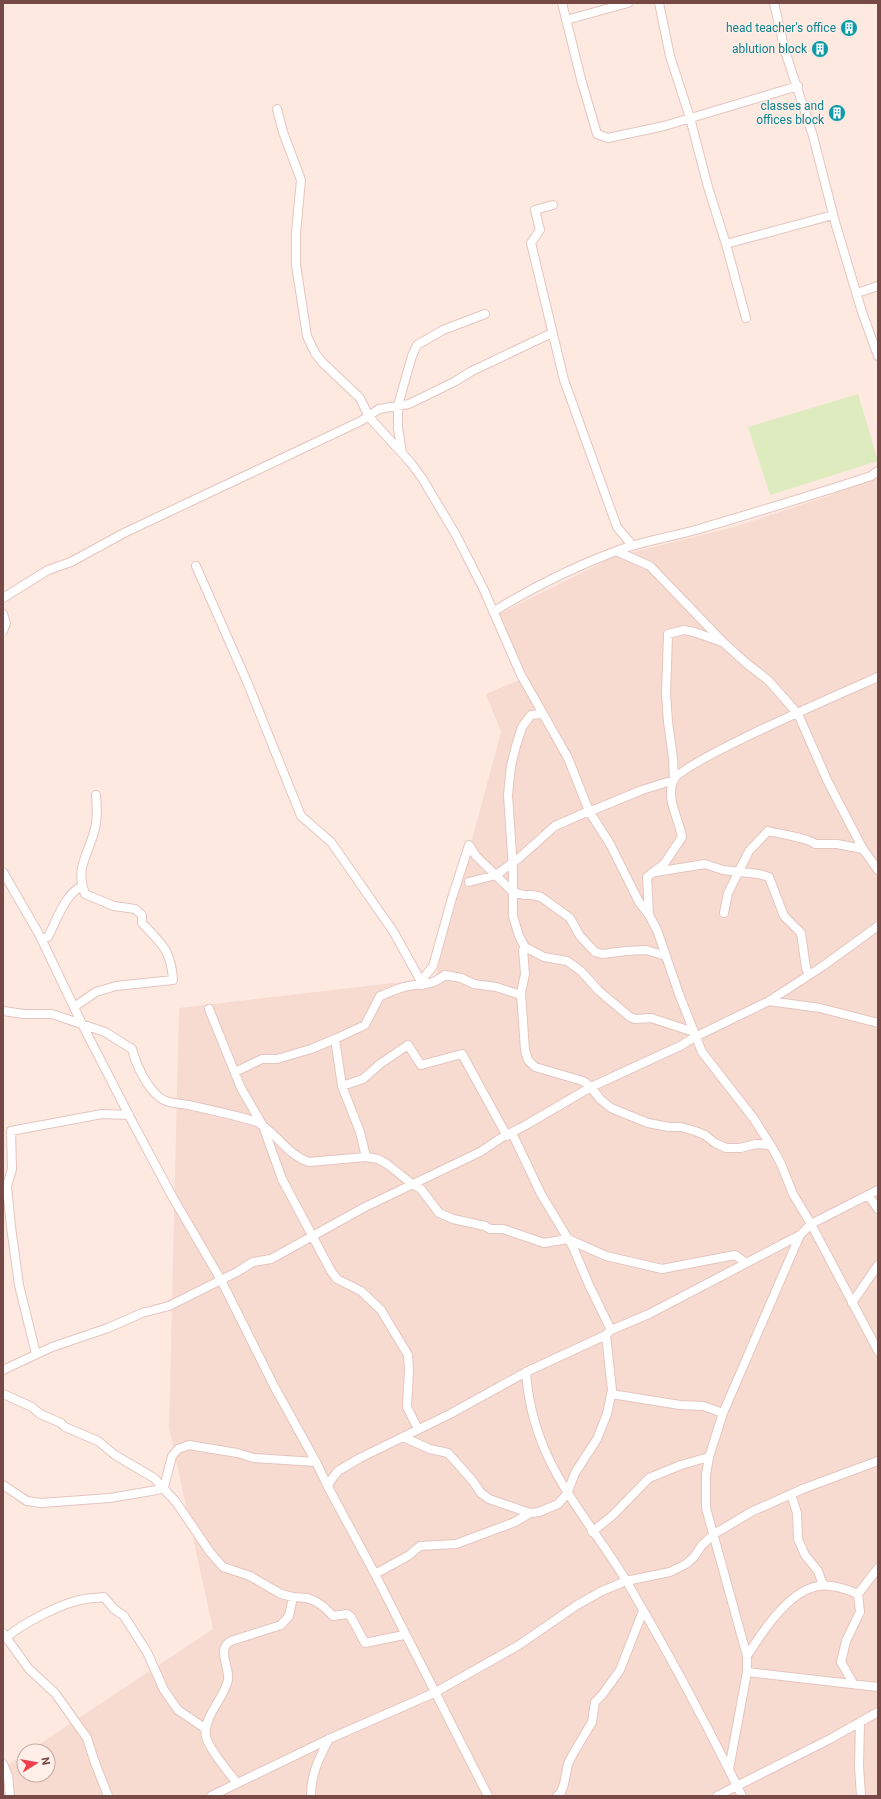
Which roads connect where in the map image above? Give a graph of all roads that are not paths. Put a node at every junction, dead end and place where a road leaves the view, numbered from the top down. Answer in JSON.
{"nodes":[{"id":1,"x":562,"y":3,"type":"edge"},
{"id":2,"x":628,"y":3,"type":"edge"},
{"id":3,"x":659,"y":3,"type":"edge"},
{"id":4,"x":774,"y":3,"type":"edge"},
{"id":5,"x":566,"y":20,"type":"junction"},
{"id":6,"x":798,"y":86,"type":"junction"},
{"id":7,"x":277,"y":109,"type":"dead end"},
{"id":8,"x":690,"y":118,"type":"junction"},
{"id":9,"x":553,"y":205,"type":"dead end"},
{"id":10,"x":833,"y":215,"type":"junction"},
{"id":11,"x":726,"y":244,"type":"junction"},
{"id":12,"x":878,"y":286,"type":"edge"},
{"id":13,"x":857,"y":293,"type":"junction"},
{"id":14,"x":485,"y":314,"type":"dead end"},
{"id":15,"x":746,"y":318,"type":"dead end"},
{"id":16,"x":552,"y":333,"type":"junction"},
{"id":17,"x":878,"y":356,"type":"edge"},
{"id":18,"x":398,"y":405,"type":"junction"},
{"id":19,"x":369,"y":417,"type":"junction"},
{"id":20,"x":402,"y":453,"type":"junction"},
{"id":21,"x":878,"y":471,"type":"edge"},
{"id":22,"x":632,"y":545,"type":"junction"},
{"id":23,"x":616,"y":551,"type":"junction"},
{"id":24,"x":196,"y":566,"type":"dead end"},
{"id":25,"x":3,"y":598,"type":"edge"},
{"id":26,"x":493,"y":612,"type":"junction"},
{"id":27,"x":3,"y":614,"type":"edge"},
{"id":28,"x":3,"y":631,"type":"edge"},
{"id":29,"x":723,"y":642,"type":"junction"},
{"id":30,"x":878,"y":677,"type":"edge"},
{"id":31,"x":542,"y":714,"type":"junction"},
{"id":32,"x":798,"y":714,"type":"junction"},
{"id":33,"x":674,"y":780,"type":"junction"},
{"id":34,"x":96,"y":795,"type":"dead end"},
{"id":35,"x":590,"y":811,"type":"junction"},
{"id":36,"x":863,"y":849,"type":"junction"},
{"id":37,"x":512,"y":863,"type":"junction"},
{"id":38,"x":878,"y":870,"type":"edge"},
{"id":39,"x":3,"y":872,"type":"edge"},
{"id":40,"x":651,"y":872,"type":"junction"},
{"id":41,"x":738,"y":872,"type":"junction"},
{"id":42,"x":496,"y":874,"type":"junction"},
{"id":43,"x":469,"y":882,"type":"dead end"},
{"id":44,"x":82,"y":886,"type":"junction"},
{"id":45,"x":513,"y":892,"type":"junction"},
{"id":46,"x":724,"y":913,"type":"dead end"},
{"id":47,"x":649,"y":915,"type":"junction"},
{"id":48,"x":878,"y":926,"type":"edge"},
{"id":49,"x":42,"y":939,"type":"junction"},
{"id":50,"x":525,"y":947,"type":"junction"},
{"id":51,"x":666,"y":956,"type":"junction"},
{"id":52,"x":809,"y":975,"type":"junction"},
{"id":53,"x":422,"y":983,"type":"junction"},
{"id":54,"x":521,"y":995,"type":"junction"},
{"id":55,"x":769,"y":1001,"type":"junction"},
{"id":56,"x":74,"y":1007,"type":"junction"},
{"id":57,"x":209,"y":1008,"type":"dead end"},
{"id":58,"x":3,"y":1011,"type":"edge"},
{"id":59,"x":82,"y":1024,"type":"junction"},
{"id":60,"x":878,"y":1024,"type":"edge"},
{"id":61,"x":694,"y":1034,"type":"junction"},
{"id":62,"x":335,"y":1039,"type":"junction"},
{"id":63,"x":235,"y":1072,"type":"junction"},
{"id":64,"x":342,"y":1086,"type":"junction"},
{"id":65,"x":591,"y":1087,"type":"junction"},
{"id":66,"x":129,"y":1115,"type":"junction"},
{"id":67,"x":263,"y":1126,"type":"junction"},
{"id":68,"x":509,"y":1134,"type":"junction"},
{"id":69,"x":770,"y":1145,"type":"junction"},
{"id":70,"x":366,"y":1157,"type":"junction"},
{"id":71,"x":5,"y":1184,"type":"edge"},
{"id":72,"x":412,"y":1184,"type":"junction"},
{"id":73,"x":878,"y":1190,"type":"edge"},
{"id":74,"x":868,"y":1195,"type":"junction"},
{"id":75,"x":878,"y":1209,"type":"edge"},
{"id":76,"x":811,"y":1224,"type":"junction"},
{"id":77,"x":800,"y":1235,"type":"junction"},
{"id":78,"x":312,"y":1236,"type":"junction"},
{"id":79,"x":568,"y":1239,"type":"junction"},
{"id":80,"x":746,"y":1262,"type":"junction"},
{"id":81,"x":878,"y":1265,"type":"edge"},
{"id":82,"x":221,"y":1280,"type":"junction"},
{"id":83,"x":852,"y":1302,"type":"junction"},
{"id":84,"x":609,"y":1333,"type":"junction"},
{"id":85,"x":878,"y":1351,"type":"edge"},
{"id":86,"x":36,"y":1354,"type":"junction"},
{"id":87,"x":3,"y":1370,"type":"edge"},
{"id":88,"x":526,"y":1372,"type":"junction"},
{"id":89,"x":3,"y":1394,"type":"edge"},
{"id":90,"x":611,"y":1394,"type":"junction"},
{"id":91,"x":723,"y":1413,"type":"junction"},
{"id":92,"x":418,"y":1429,"type":"junction"},
{"id":93,"x":403,"y":1437,"type":"junction"},
{"id":94,"x":709,"y":1457,"type":"junction"},
{"id":95,"x":878,"y":1461,"type":"edge"},
{"id":96,"x":316,"y":1462,"type":"junction"},
{"id":97,"x":3,"y":1485,"type":"edge"},
{"id":98,"x":164,"y":1487,"type":"junction"},
{"id":99,"x":328,"y":1487,"type":"junction"},
{"id":100,"x":567,"y":1494,"type":"junction"},
{"id":101,"x":790,"y":1494,"type":"junction"},
{"id":102,"x":530,"y":1513,"type":"junction"},
{"id":103,"x":592,"y":1532,"type":"junction"},
{"id":104,"x":714,"y":1534,"type":"junction"},
{"id":105,"x":878,"y":1568,"type":"edge"},
{"id":106,"x":375,"y":1574,"type":"junction"},
{"id":107,"x":626,"y":1581,"type":"junction"},
{"id":108,"x":823,"y":1585,"type":"junction"},
{"id":109,"x":858,"y":1594,"type":"junction"},
{"id":110,"x":293,"y":1597,"type":"junction"},
{"id":111,"x":643,"y":1611,"type":"junction"},
{"id":112,"x":404,"y":1634,"type":"junction"},
{"id":113,"x":5,"y":1635,"type":"edge"},
{"id":114,"x":747,"y":1656,"type":"junction"},
{"id":115,"x":747,"y":1672,"type":"junction"},
{"id":116,"x":853,"y":1683,"type":"junction"},
{"id":117,"x":878,"y":1687,"type":"edge"},
{"id":118,"x":434,"y":1693,"type":"junction"},
{"id":119,"x":878,"y":1712,"type":"edge"},
{"id":120,"x":860,"y":1722,"type":"junction"},
{"id":121,"x":206,"y":1730,"type":"junction"},
{"id":122,"x":329,"y":1739,"type":"junction"},
{"id":123,"x":3,"y":1764,"type":"edge"},
{"id":124,"x":729,"y":1770,"type":"junction"},
{"id":125,"x":237,"y":1783,"type":"junction"},
{"id":126,"x":736,"y":1785,"type":"junction"},
{"id":127,"x":10,"y":1796,"type":"edge"},
{"id":128,"x":108,"y":1796,"type":"edge"},
{"id":129,"x":211,"y":1796,"type":"edge"},
{"id":130,"x":311,"y":1796,"type":"edge"},
{"id":131,"x":488,"y":1796,"type":"edge"},
{"id":132,"x":557,"y":1796,"type":"edge"},
{"id":133,"x":717,"y":1796,"type":"edge"},
{"id":134,"x":742,"y":1796,"type":"edge"},
{"id":135,"x":861,"y":1796,"type":"edge"}],
"edges":[{"from":1,"to":5,"type":"street"},
{"from":2,"to":5,"type":"street"},
{"from":3,"to":8,"type":"street"},
{"from":4,"to":6,"type":"street"},
{"from":5,"to":8,"type":"street"},
{"from":6,"to":8,"type":"street"},
{"from":6,"to":10,"type":"street"},
{"from":7,"to":19,"type":"street"},
{"from":8,"to":11,"type":"street"},
{"from":9,"to":16,"type":"street"},
{"from":10,"to":11,"type":"street"},
{"from":10,"to":13,"type":"street"},
{"from":11,"to":15,"type":"street"},
{"from":12,"to":13,"type":"street"},
{"from":13,"to":17,"type":"street"},
{"from":14,"to":18,"type":"street"},
{"from":16,"to":18,"type":"street"},
{"from":16,"to":22,"type":"street"},
{"from":18,"to":19,"type":"street"},
{"from":18,"to":20,"type":"street"},
{"from":19,"to":20,"type":"street"},
{"from":19,"to":25,"type":"street"},
{"from":20,"to":26,"type":"street"},
{"from":21,"to":22,"type":"street"},
{"from":22,"to":23,"type":"street"},
{"from":23,"to":26,"type":"street"},
{"from":23,"to":29,"type":"street"},
{"from":24,"to":53,"type":"street"},
{"from":26,"to":31,"type":"street"},
{"from":27,"to":28,"type":"street"},
{"from":29,"to":32,"type":"street"},
{"from":29,"to":33,"type":"street"},
{"from":30,"to":32,"type":"street"},
{"from":31,"to":35,"type":"street"},
{"from":31,"to":37,"type":"street"},
{"from":32,"to":33,"type":"street"},
{"from":32,"to":36,"type":"street"},
{"from":33,"to":35,"type":"street"},
{"from":33,"to":40,"type":"street"},
{"from":34,"to":44,"type":"street"},
{"from":35,"to":37,"type":"street"},
{"from":35,"to":47,"type":"street"},
{"from":36,"to":38,"type":"street"},
{"from":36,"to":41,"type":"street"},
{"from":37,"to":42,"type":"street"},
{"from":37,"to":45,"type":"street"},
{"from":39,"to":49,"type":"street"},
{"from":40,"to":41,"type":"street"},
{"from":40,"to":47,"type":"street"},
{"from":41,"to":46,"type":"street"},
{"from":41,"to":52,"type":"street"},
{"from":42,"to":43,"type":"street"},
{"from":42,"to":45,"type":"street"},
{"from":42,"to":53,"type":"street"},
{"from":44,"to":49,"type":"street"},
{"from":44,"to":56,"type":"street"},
{"from":45,"to":50,"type":"street"},
{"from":45,"to":51,"type":"street"},
{"from":47,"to":51,"type":"street"},
{"from":48,"to":52,"type":"street"},
{"from":49,"to":56,"type":"street"},
{"from":50,"to":54,"type":"street"},
{"from":50,"to":61,"type":"street"},
{"from":51,"to":61,"type":"street"},
{"from":52,"to":55,"type":"street"},
{"from":53,"to":54,"type":"street"},
{"from":53,"to":62,"type":"street"},
{"from":54,"to":65,"type":"street"},
{"from":55,"to":60,"type":"street"},
{"from":55,"to":61,"type":"street"},
{"from":56,"to":59,"type":"street"},
{"from":57,"to":63,"type":"street"},
{"from":58,"to":59,"type":"street"},
{"from":59,"to":66,"type":"street"},
{"from":59,"to":67,"type":"street"},
{"from":61,"to":65,"type":"street"},
{"from":61,"to":69,"type":"street"},
{"from":62,"to":63,"type":"street"},
{"from":62,"to":64,"type":"street"},
{"from":63,"to":67,"type":"street"},
{"from":64,"to":68,"type":"street"},
{"from":64,"to":70,"type":"street"},
{"from":65,"to":68,"type":"street"},
{"from":65,"to":69,"type":"street"},
{"from":66,"to":71,"type":"street"},
{"from":66,"to":82,"type":"street"},
{"from":67,"to":70,"type":"street"},
{"from":67,"to":78,"type":"street"},
{"from":68,"to":72,"type":"street"},
{"from":68,"to":79,"type":"street"},
{"from":69,"to":76,"type":"street"},
{"from":70,"to":72,"type":"street"},
{"from":71,"to":86,"type":"street"},
{"from":72,"to":78,"type":"street"},
{"from":72,"to":79,"type":"street"},
{"from":73,"to":74,"type":"street"},
{"from":74,"to":75,"type":"street"},
{"from":74,"to":76,"type":"street"},
{"from":76,"to":77,"type":"street"},
{"from":76,"to":83,"type":"street"},
{"from":77,"to":80,"type":"street"},
{"from":77,"to":91,"type":"street"},
{"from":78,"to":82,"type":"street"},
{"from":78,"to":92,"type":"street"},
{"from":79,"to":80,"type":"street"},
{"from":79,"to":84,"type":"street"},
{"from":80,"to":84,"type":"street"},
{"from":81,"to":83,"type":"street"},
{"from":82,"to":86,"type":"street"},
{"from":82,"to":96,"type":"street"},
{"from":83,"to":85,"type":"street"},
{"from":84,"to":88,"type":"street"},
{"from":84,"to":90,"type":"street"},
{"from":86,"to":87,"type":"street"},
{"from":88,"to":92,"type":"street"},
{"from":88,"to":100,"type":"street"},
{"from":89,"to":98,"type":"street"},
{"from":90,"to":91,"type":"street"},
{"from":90,"to":100,"type":"street"},
{"from":91,"to":94,"type":"street"},
{"from":92,"to":93,"type":"street"},
{"from":93,"to":99,"type":"street"},
{"from":93,"to":102,"type":"street"},
{"from":94,"to":103,"type":"street"},
{"from":94,"to":104,"type":"street"},
{"from":95,"to":101,"type":"street"},
{"from":96,"to":98,"type":"street"},
{"from":96,"to":99,"type":"street"},
{"from":97,"to":98,"type":"street"},
{"from":98,"to":110,"type":"street"},
{"from":99,"to":106,"type":"street"},
{"from":100,"to":102,"type":"street"},
{"from":100,"to":103,"type":"street"},
{"from":101,"to":104,"type":"street"},
{"from":101,"to":108,"type":"street"},
{"from":102,"to":106,"type":"street"},
{"from":103,"to":107,"type":"street"},
{"from":104,"to":107,"type":"street"},
{"from":104,"to":114,"type":"street"},
{"from":105,"to":109,"type":"street"},
{"from":106,"to":112,"type":"street"},
{"from":107,"to":111,"type":"street"},
{"from":107,"to":118,"type":"street"},
{"from":108,"to":109,"type":"street"},
{"from":108,"to":114,"type":"street"},
{"from":109,"to":116,"type":"street"},
{"from":110,"to":112,"type":"street"},
{"from":110,"to":121,"type":"street"},
{"from":111,"to":124,"type":"street"},
{"from":111,"to":132,"type":"street"},
{"from":112,"to":118,"type":"street"},
{"from":113,"to":121,"type":"street"},
{"from":113,"to":128,"type":"street"},
{"from":114,"to":115,"type":"street"},
{"from":115,"to":116,"type":"street"},
{"from":115,"to":124,"type":"street"},
{"from":116,"to":117,"type":"street"},
{"from":118,"to":122,"type":"street"},
{"from":118,"to":131,"type":"street"},
{"from":119,"to":120,"type":"street"},
{"from":120,"to":126,"type":"street"},
{"from":120,"to":135,"type":"street"},
{"from":121,"to":125,"type":"street"},
{"from":122,"to":125,"type":"street"},
{"from":122,"to":130,"type":"street"},
{"from":123,"to":127,"type":"street"},
{"from":124,"to":126,"type":"street"},
{"from":125,"to":129,"type":"street"},
{"from":126,"to":133,"type":"street"},
{"from":126,"to":134,"type":"street"}]}
